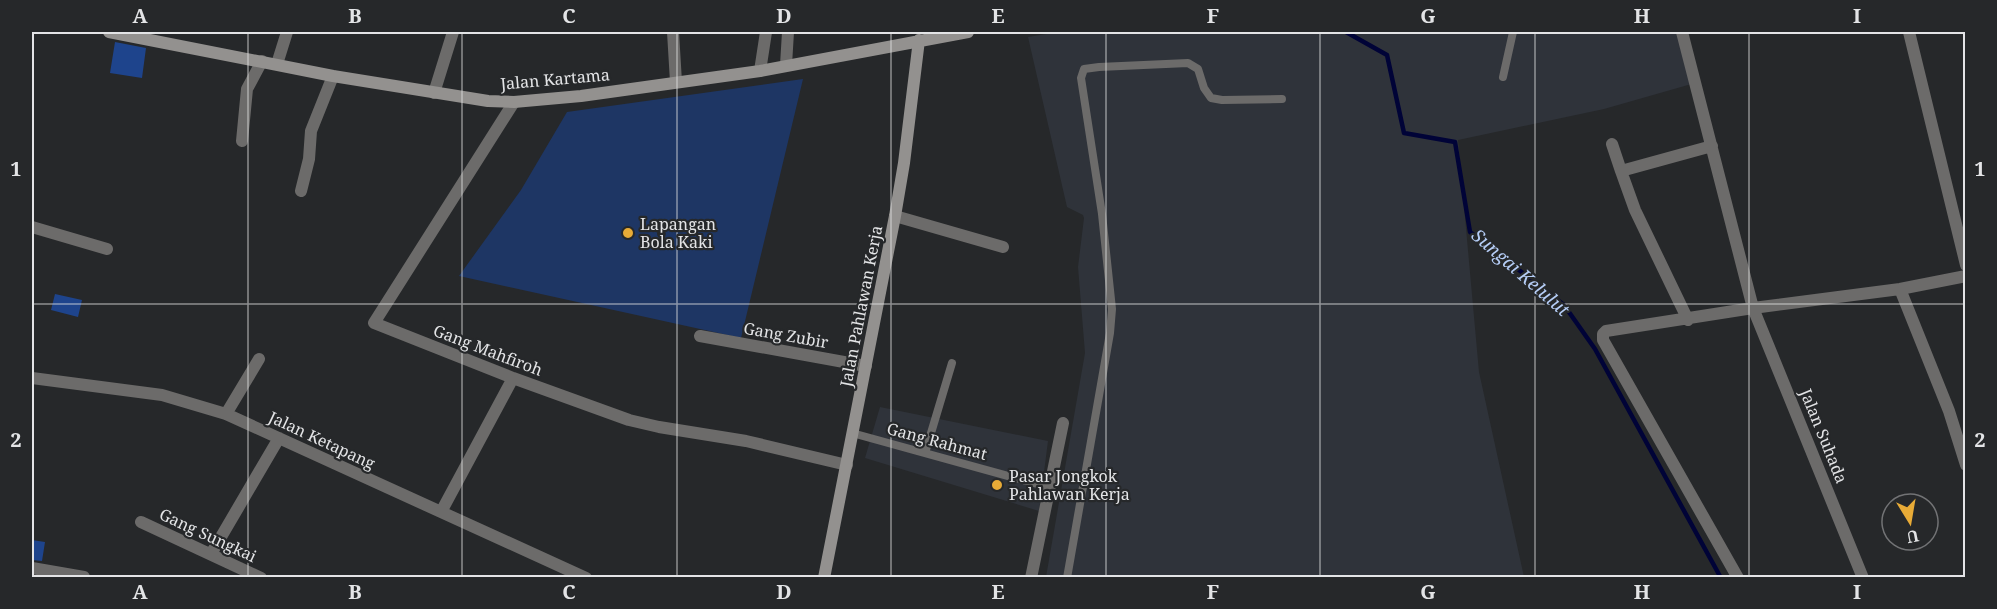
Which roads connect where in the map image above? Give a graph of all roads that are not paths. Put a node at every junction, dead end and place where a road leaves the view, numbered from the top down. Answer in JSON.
{"nodes":[{"id":1,"x":109,"y":32,"type":"edge"},
{"id":2,"x":287,"y":32,"type":"edge"},
{"id":3,"x":453,"y":32,"type":"edge"},
{"id":4,"x":673,"y":32,"type":"edge"},
{"id":5,"x":766,"y":32,"type":"edge"},
{"id":6,"x":788,"y":32,"type":"edge"},
{"id":7,"x":968,"y":32,"type":"edge"},
{"id":8,"x":1513,"y":32,"type":"edge"},
{"id":9,"x":1682,"y":32,"type":"edge"},
{"id":10,"x":1910,"y":32,"type":"edge"},
{"id":11,"x":925,"y":37,"type":"edge"},
{"id":12,"x":262,"y":61,"type":"junction"},
{"id":13,"x":277,"y":64,"type":"junction"},
{"id":14,"x":786,"y":65,"type":"junction"},
{"id":15,"x":760,"y":71,"type":"junction"},
{"id":16,"x":333,"y":76,"type":"junction"},
{"id":17,"x":1503,"y":77,"type":"dead end"},
{"id":18,"x":676,"y":82,"type":"junction"},
{"id":19,"x":434,"y":93,"type":"junction"},
{"id":20,"x":1282,"y":99,"type":"dead end"},
{"id":21,"x":514,"y":102,"type":"junction"},
{"id":22,"x":242,"y":141,"type":"dead end"},
{"id":23,"x":1612,"y":144,"type":"dead end"},
{"id":24,"x":1712,"y":146,"type":"junction"},
{"id":25,"x":1621,"y":171,"type":"junction"},
{"id":26,"x":301,"y":191,"type":"dead end"},
{"id":27,"x":895,"y":216,"type":"junction"},
{"id":28,"x":32,"y":227,"type":"edge"},
{"id":29,"x":1003,"y":247,"type":"dead end"},
{"id":30,"x":107,"y":249,"type":"dead end"},
{"id":31,"x":1965,"y":265,"type":"edge"},
{"id":32,"x":1965,"y":276,"type":"edge"},
{"id":33,"x":1900,"y":289,"type":"junction"},
{"id":34,"x":1753,"y":308,"type":"junction"},
{"id":35,"x":1688,"y":320,"type":"junction"},
{"id":36,"x":700,"y":336,"type":"dead end"},
{"id":37,"x":260,"y":359,"type":"dead end"},
{"id":38,"x":952,"y":363,"type":"dead end"},
{"id":39,"x":866,"y":366,"type":"junction"},
{"id":40,"x":32,"y":378,"type":"edge"},
{"id":41,"x":513,"y":378,"type":"junction"},
{"id":42,"x":226,"y":414,"type":"junction"},
{"id":43,"x":1063,"y":423,"type":"dead end"},
{"id":44,"x":852,"y":434,"type":"junction"},
{"id":45,"x":279,"y":438,"type":"junction"},
{"id":46,"x":925,"y":453,"type":"junction"},
{"id":47,"x":847,"y":465,"type":"junction"},
{"id":48,"x":1965,"y":465,"type":"edge"},
{"id":49,"x":1048,"y":487,"type":"junction"},
{"id":50,"x":441,"y":512,"type":"junction"},
{"id":51,"x":141,"y":522,"type":"dead end"},
{"id":52,"x":211,"y":554,"type":"junction"},
{"id":53,"x":32,"y":568,"type":"edge"},
{"id":54,"x":84,"y":577,"type":"edge"},
{"id":55,"x":261,"y":578,"type":"edge"},
{"id":56,"x":586,"y":578,"type":"edge"},
{"id":57,"x":824,"y":578,"type":"edge"},
{"id":58,"x":1031,"y":578,"type":"edge"},
{"id":59,"x":1066,"y":578,"type":"edge"},
{"id":60,"x":1738,"y":578,"type":"edge"},
{"id":61,"x":1863,"y":578,"type":"edge"}],
"edges":[{"from":1,"to":12,"type":"main road","name":"Jalan Kartama"},
{"from":2,"to":13,"type":"street"},
{"from":3,"to":19,"type":"street"},
{"from":4,"to":18,"type":"street"},
{"from":5,"to":15,"type":"street"},
{"from":6,"to":14,"type":"street"},
{"from":7,"to":11,"type":"main road","name":"Jalan Kartama"},
{"from":8,"to":17,"type":"lane"},
{"from":9,"to":24,"type":"street","name":"Jalan Suhada"},
{"from":10,"to":31,"type":"street"},
{"from":11,"to":14,"type":"main road","name":"Jalan Kartama"},
{"from":11,"to":27,"type":"main road","name":"Jalan Pahlawan Kerja"},
{"from":12,"to":13,"type":"main road","name":"Jalan Kartama"},
{"from":12,"to":22,"type":"street"},
{"from":13,"to":16,"type":"main road","name":"Jalan Kartama"},
{"from":14,"to":15,"type":"main road","name":"Jalan Kartama"},
{"from":15,"to":18,"type":"main road","name":"Jalan Kartama"},
{"from":16,"to":19,"type":"main road","name":"Jalan Kartama"},
{"from":16,"to":26,"type":"street"},
{"from":18,"to":21,"type":"main road","name":"Jalan Kartama"},
{"from":19,"to":21,"type":"main road","name":"Jalan Kartama"},
{"from":20,"to":59,"type":"lane"},
{"from":21,"to":41,"type":"street","name":"Gang Mahfiroh"},
{"from":23,"to":25,"type":"street"},
{"from":24,"to":25,"type":"street"},
{"from":24,"to":34,"type":"street","name":"Jalan Suhada"},
{"from":25,"to":35,"type":"street"},
{"from":27,"to":29,"type":"street"},
{"from":27,"to":39,"type":"main road","name":"Jalan Pahlawan Kerja"},
{"from":28,"to":30,"type":"street"},
{"from":32,"to":33,"type":"street"},
{"from":33,"to":34,"type":"street"},
{"from":33,"to":48,"type":"street"},
{"from":34,"to":35,"type":"street"},
{"from":34,"to":61,"type":"street","name":"Jalan Suhada"},
{"from":35,"to":60,"type":"street"},
{"from":36,"to":39,"type":"street","name":"Gang Zubir"},
{"from":37,"to":42,"type":"street"},
{"from":38,"to":46,"type":"lane"},
{"from":39,"to":44,"type":"main road","name":"Jalan Pahlawan Kerja"},
{"from":40,"to":42,"type":"street","name":"Jalan Ketapang"},
{"from":41,"to":47,"type":"street","name":"Gang Mahfiroh"},
{"from":41,"to":50,"type":"street"},
{"from":42,"to":45,"type":"street","name":"Jalan Ketapang"},
{"from":43,"to":49,"type":"street"},
{"from":44,"to":46,"type":"lane","name":"Gang Rahmat"},
{"from":44,"to":47,"type":"main road","name":"Jalan Pahlawan Kerja"},
{"from":45,"to":50,"type":"street","name":"Jalan Ketapang"},
{"from":45,"to":52,"type":"street"},
{"from":46,"to":49,"type":"lane","name":"Gang Rahmat"},
{"from":47,"to":57,"type":"main road","name":"Jalan Pahlawan Kerja"},
{"from":49,"to":58,"type":"street"},
{"from":50,"to":56,"type":"street","name":"Jalan Ketapang"},
{"from":51,"to":52,"type":"street","name":"Gang Sungkai"},
{"from":52,"to":55,"type":"street","name":"Gang Sungkai"},
{"from":53,"to":54,"type":"street"}]}
